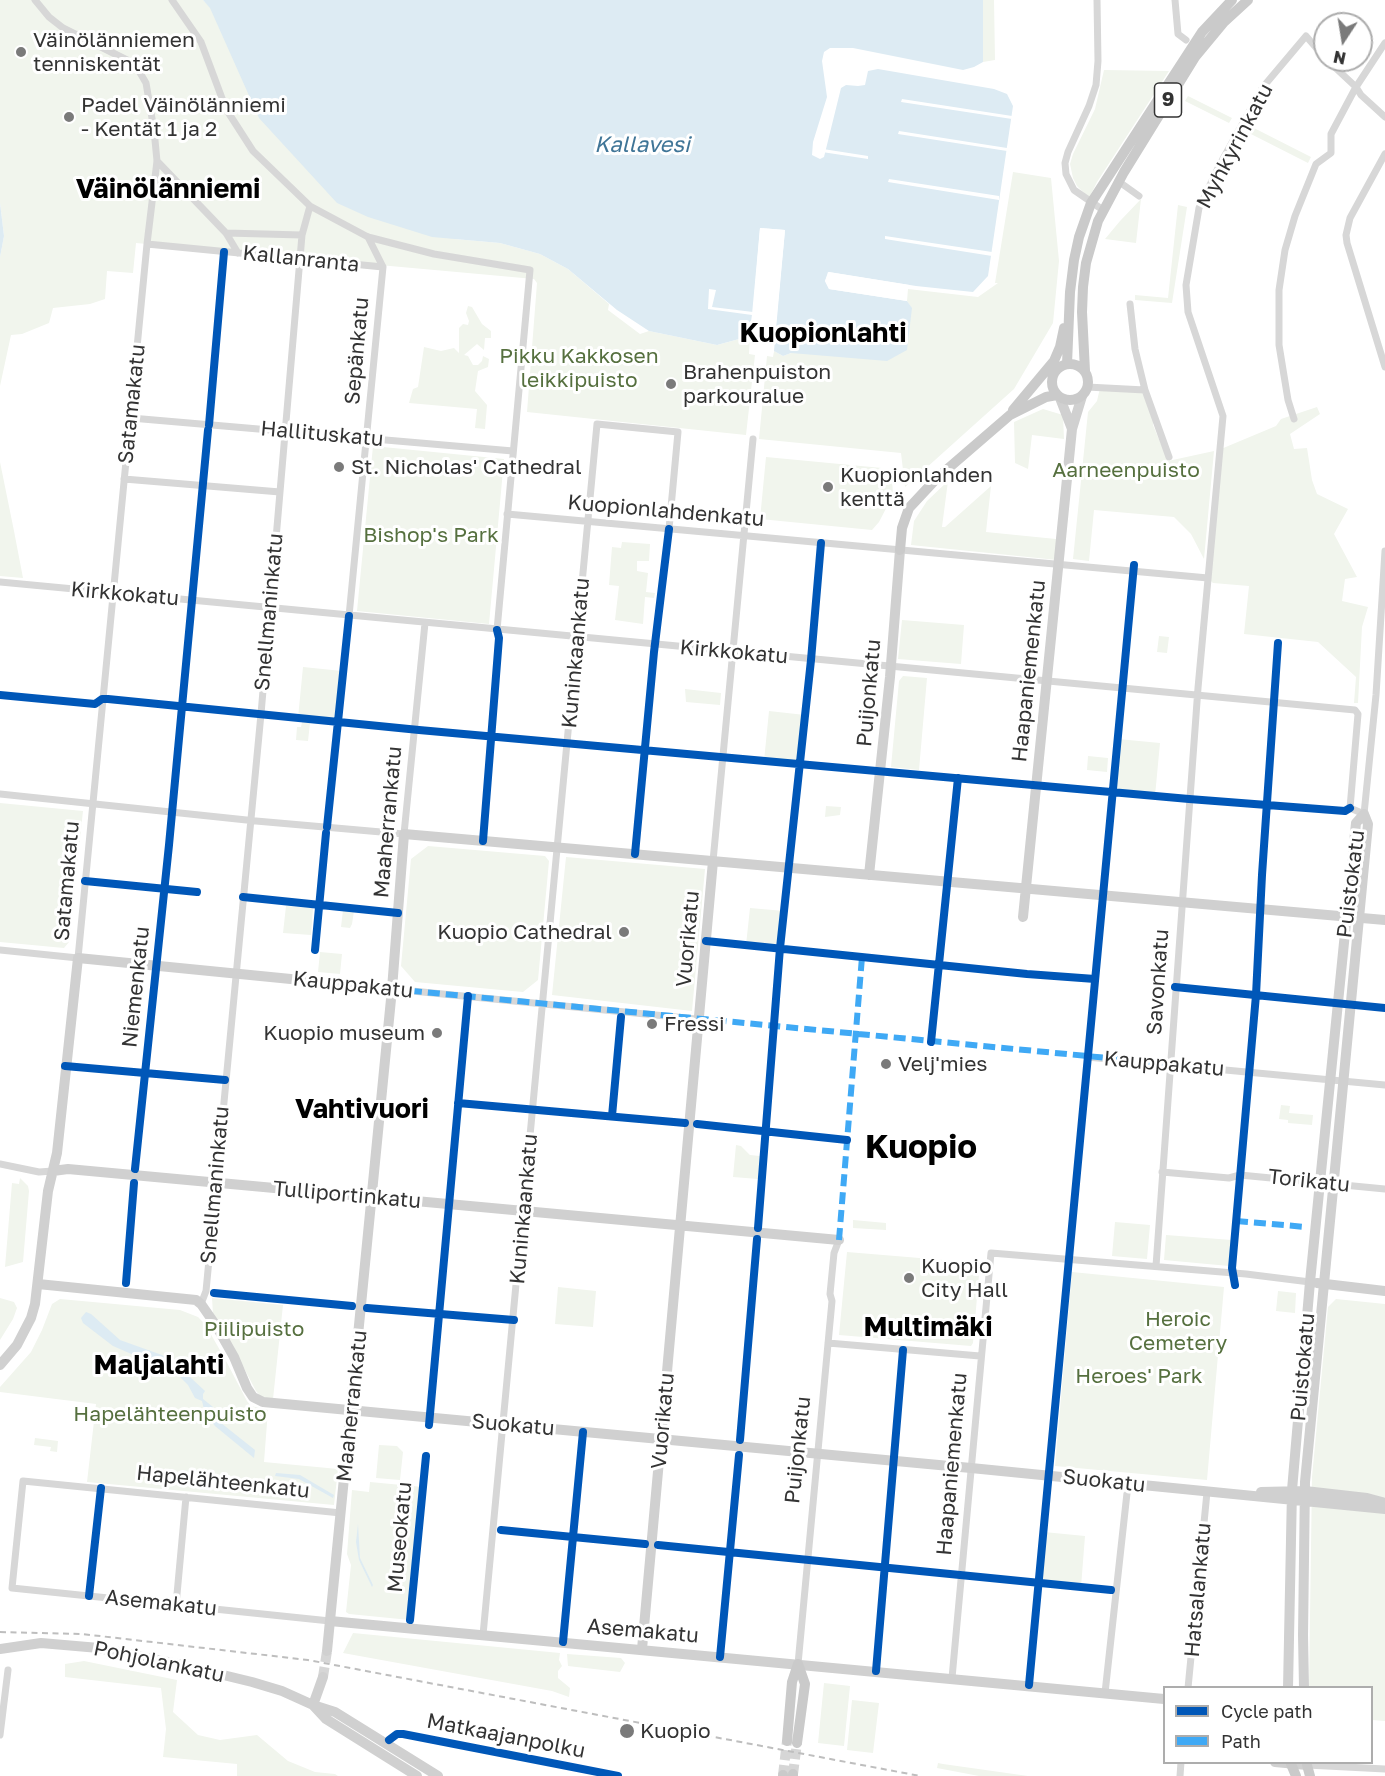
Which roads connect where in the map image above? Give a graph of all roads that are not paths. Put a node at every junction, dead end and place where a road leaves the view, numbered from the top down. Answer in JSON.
{"nodes":[{"id":1,"x":35,"y":0,"type":"edge"},
{"id":2,"x":172,"y":0,"type":"edge"},
{"id":3,"x":1097,"y":0,"type":"edge"},
{"id":4,"x":1175,"y":0,"type":"edge"},
{"id":5,"x":1232,"y":0,"type":"edge"},
{"id":6,"x":1248,"y":0,"type":"edge"},
{"id":7,"x":1186,"y":40,"type":"dead end"},
{"id":8,"x":1385,"y":43,"type":"edge"},
{"id":9,"x":1313,"y":44,"type":"edge"},
{"id":10,"x":1340,"y":72,"type":"edge"},
{"id":11,"x":1356,"y":87,"type":"junction"},
{"id":12,"x":1385,"y":117,"type":"edge"},
{"id":13,"x":1385,"y":154,"type":"edge"},
{"id":14,"x":157,"y":161,"type":"junction"},
{"id":15,"x":1109,"y":174,"type":"junction"},
{"id":16,"x":1119,"y":182,"type":"junction"},
{"id":17,"x":1139,"y":196,"type":"dead end"},
{"id":18,"x":1091,"y":203,"type":"junction"},
{"id":19,"x":310,"y":206,"type":"junction"},
{"id":20,"x":1103,"y":210,"type":"junction"},
{"id":21,"x":226,"y":233,"type":"junction"},
{"id":22,"x":302,"y":235,"type":"junction"},
{"id":23,"x":368,"y":237,"type":"junction"},
{"id":24,"x":147,"y":244,"type":"junction"},
{"id":25,"x":238,"y":253,"type":"junction"},
{"id":26,"x":300,"y":259,"type":"junction"},
{"id":27,"x":383,"y":267,"type":"junction"},
{"id":28,"x":1070,"y":302,"type":"junction"},
{"id":29,"x":1130,"y":304,"type":"dead end"},
{"id":30,"x":1067,"y":364,"type":"junction"},
{"id":31,"x":1385,"y":367,"type":"edge"},
{"id":32,"x":1084,"y":372,"type":"junction"},
{"id":33,"x":1052,"y":382,"type":"junction"},
{"id":34,"x":1145,"y":390,"type":"junction"},
{"id":35,"x":1085,"y":392,"type":"junction"},
{"id":36,"x":1059,"y":397,"type":"junction"},
{"id":37,"x":1024,"y":398,"type":"junction"},
{"id":38,"x":1010,"y":415,"type":"junction"},
{"id":39,"x":131,"y":418,"type":"junction"},
{"id":40,"x":1294,"y":419,"type":"dead end"},
{"id":41,"x":1072,"y":429,"type":"junction"},
{"id":42,"x":286,"y":431,"type":"junction"},
{"id":43,"x":367,"y":438,"type":"junction"},
{"id":44,"x":753,"y":439,"type":"dead end"},
{"id":45,"x":513,"y":451,"type":"junction"},
{"id":46,"x":1169,"y":457,"type":"dead end"},
{"id":47,"x":124,"y":479,"type":"junction"},
{"id":48,"x":280,"y":492,"type":"junction"},
{"id":49,"x":507,"y":514,"type":"junction"},
{"id":50,"x":588,"y":522,"type":"junction"},
{"id":51,"x":669,"y":529,"type":"junction"},
{"id":52,"x":744,"y":536,"type":"junction"},
{"id":53,"x":900,"y":550,"type":"junction"},
{"id":54,"x":1385,"y":551,"type":"edge"},
{"id":55,"x":1060,"y":563,"type":"junction"},
{"id":56,"x":1208,"y":578,"type":"junction"},
{"id":57,"x":0,"y":582,"type":"edge"},
{"id":58,"x":1383,"y":586,"type":"edge"},
{"id":59,"x":113,"y":593,"type":"junction"},
{"id":60,"x":269,"y":608,"type":"junction"},
{"id":61,"x":349,"y":616,"type":"junction"},
{"id":62,"x":425,"y":623,"type":"junction"},
{"id":63,"x":497,"y":630,"type":"junction"},
{"id":64,"x":577,"y":638,"type":"junction"},
{"id":65,"x":733,"y":652,"type":"junction"},
{"id":66,"x":891,"y":667,"type":"junction"},
{"id":67,"x":1047,"y":682,"type":"junction"},
{"id":68,"x":1197,"y":696,"type":"junction"},
{"id":69,"x":0,"y":794,"type":"edge"},
{"id":70,"x":92,"y":804,"type":"junction"},
{"id":71,"x":1364,"y":813,"type":"junction"},
{"id":72,"x":250,"y":820,"type":"junction"},
{"id":73,"x":404,"y":834,"type":"junction"},
{"id":74,"x":558,"y":848,"type":"junction"},
{"id":75,"x":713,"y":861,"type":"junction"},
{"id":76,"x":869,"y":875,"type":"junction"},
{"id":77,"x":1026,"y":889,"type":"junction"},
{"id":78,"x":1182,"y":903,"type":"junction"},
{"id":79,"x":1023,"y":916,"type":"dead end"},
{"id":80,"x":1347,"y":917,"type":"junction"},
{"id":81,"x":1359,"y":918,"type":"junction"},
{"id":82,"x":1385,"y":920,"type":"edge"},
{"id":83,"x":0,"y":950,"type":"edge"},
{"id":84,"x":78,"y":958,"type":"junction"},
{"id":85,"x":235,"y":973,"type":"junction"},
{"id":86,"x":392,"y":989,"type":"junction"},
{"id":87,"x":543,"y":1004,"type":"junction"},
{"id":88,"x":702,"y":1019,"type":"junction"},
{"id":89,"x":1087,"y":1057,"type":"dead end"},
{"id":90,"x":1170,"y":1064,"type":"junction"},
{"id":91,"x":1330,"y":1080,"type":"junction"},
{"id":92,"x":1344,"y":1081,"type":"junction"},
{"id":93,"x":1385,"y":1085,"type":"edge"},
{"id":94,"x":0,"y":1164,"type":"edge"},
{"id":95,"x":52,"y":1171,"type":"junction"},
{"id":96,"x":1162,"y":1172,"type":"junction"},
{"id":97,"x":1321,"y":1182,"type":"junction"},
{"id":98,"x":215,"y":1183,"type":"junction"},
{"id":99,"x":1335,"y":1184,"type":"junction"},
{"id":100,"x":1385,"y":1189,"type":"edge"},
{"id":101,"x":372,"y":1198,"type":"junction"},
{"id":102,"x":523,"y":1212,"type":"junction"},
{"id":103,"x":680,"y":1227,"type":"junction"},
{"id":104,"x":838,"y":1240,"type":"joint"},
{"id":105,"x":1156,"y":1266,"type":"junction"},
{"id":106,"x":1310,"y":1282,"type":"junction"},
{"id":107,"x":39,"y":1284,"type":"junction"},
{"id":108,"x":1323,"y":1284,"type":"junction"},
{"id":109,"x":1385,"y":1291,"type":"edge"},
{"id":110,"x":201,"y":1304,"type":"junction"},
{"id":111,"x":828,"y":1343,"type":"junction"},
{"id":112,"x":980,"y":1356,"type":"junction"},
{"id":113,"x":0,"y":1365,"type":"edge"},
{"id":114,"x":351,"y":1410,"type":"junction"},
{"id":115,"x":503,"y":1425,"type":"junction"},
{"id":116,"x":661,"y":1439,"type":"junction"},
{"id":117,"x":817,"y":1454,"type":"junction"},
{"id":118,"x":971,"y":1468,"type":"junction"},
{"id":119,"x":1128,"y":1484,"type":"junction"},
{"id":120,"x":1207,"y":1492,"type":"junction"},
{"id":121,"x":1292,"y":1495,"type":"junction"},
{"id":122,"x":1305,"y":1496,"type":"junction"},
{"id":123,"x":186,"y":1497,"type":"junction"},
{"id":124,"x":1385,"y":1503,"type":"edge"},
{"id":125,"x":1385,"y":1509,"type":"edge"},
{"id":126,"x":341,"y":1513,"type":"junction"},
{"id":127,"x":89,"y":1596,"type":"joint"},
{"id":128,"x":176,"y":1605,"type":"junction"},
{"id":129,"x":330,"y":1621,"type":"junction"},
{"id":130,"x":483,"y":1635,"type":"junction"},
{"id":131,"x":0,"y":1649,"type":"edge"},
{"id":132,"x":642,"y":1649,"type":"junction"},
{"id":133,"x":327,"y":1651,"type":"tunnel mouth"},
{"id":134,"x":798,"y":1664,"type":"junction"},
{"id":135,"x":8,"y":1670,"type":"dead end"},
{"id":136,"x":323,"y":1677,"type":"tunnel mouth"},
{"id":137,"x":952,"y":1678,"type":"junction"},
{"id":138,"x":1188,"y":1686,"type":"edge"},
{"id":139,"x":1288,"y":1686,"type":"edge"},
{"id":140,"x":1304,"y":1686,"type":"edge"},
{"id":141,"x":1105,"y":1693,"type":"junction"},
{"id":142,"x":1163,"y":1700,"type":"edge"},
{"id":143,"x":313,"y":1705,"type":"junction"},
{"id":144,"x":0,"y":1735,"type":"edge"},
{"id":145,"x":792,"y":1742,"type":"tunnel mouth"},
{"id":146,"x":1308,"y":1768,"type":"edge"},
{"id":147,"x":1385,"y":1769,"type":"edge"},
{"id":148,"x":417,"y":1776,"type":"edge"},
{"id":149,"x":438,"y":1776,"type":"edge"}],
"edges":[{"from":1,"to":14,"type":"street"},
{"from":2,"to":19,"type":"street"},
{"from":3,"to":18,"type":"street"},
{"from":4,"to":7,"type":"street"},
{"from":5,"to":15,"type":"main road","number":"9"},
{"from":6,"to":16,"type":"main road","number":"9"},
{"from":8,"to":11,"type":"street"},
{"from":9,"to":56,"type":"street","name":"Myhkyrinkatu"},
{"from":10,"to":11,"type":"street","name":"Myhkyrinkatu"},
{"from":11,"to":12,"type":"street","name":"Myhkyrinkatu"},
{"from":11,"to":40,"type":"street"},
{"from":13,"to":31,"type":"street"},
{"from":14,"to":21,"type":"street"},
{"from":14,"to":24,"type":"street"},
{"from":15,"to":16,"type":"street"},
{"from":15,"to":18,"type":"main road","number":"9"},
{"from":16,"to":17,"type":"street"},
{"from":16,"to":20,"type":"main road","number":"9"},
{"from":18,"to":20,"type":"street"},
{"from":18,"to":28,"type":"main road","number":"9"},
{"from":19,"to":22,"type":"street","name":"Snellmaninkatu"},
{"from":19,"to":23,"type":"street"},
{"from":20,"to":32,"type":"main road","number":"9"},
{"from":21,"to":22,"type":"street"},
{"from":21,"to":25,"type":"street"},
{"from":22,"to":26,"type":"street","name":"Snellmaninkatu"},
{"from":23,"to":27,"type":"street"},
{"from":23,"to":45,"type":"street"},
{"from":24,"to":25,"type":"street","name":"Kallanranta"},
{"from":24,"to":39,"type":"street","name":"Satamakatu"},
{"from":25,"to":26,"type":"street","name":"Kallanranta"},
{"from":26,"to":27,"type":"street","name":"Kallanranta"},
{"from":26,"to":42,"type":"street","name":"Snellmaninkatu"},
{"from":27,"to":43,"type":"street","name":"Sepänkatu"},
{"from":28,"to":30,"type":"main road","number":"9"},
{"from":28,"to":37,"type":"main road","number":"9"},
{"from":29,"to":34,"type":"street"},
{"from":30,"to":32,"type":"main road"},
{"from":30,"to":33,"type":"main road","number":"9"},
{"from":32,"to":35,"type":"main road","number":"9"},
{"from":33,"to":36,"type":"main road"},
{"from":33,"to":37,"type":"main road","number":"9"},
{"from":34,"to":35,"type":"street"},
{"from":34,"to":46,"type":"street"},
{"from":35,"to":36,"type":"main road","number":"9"},
{"from":35,"to":41,"type":"main road","name":"Haapaniemenkatu"},
{"from":36,"to":38,"type":"main road","number":"9"},
{"from":36,"to":41,"type":"main road","name":"Haapaniemenkatu"},
{"from":37,"to":38,"type":"main road","number":"9"},
{"from":38,"to":53,"type":"main road","number":"9"},
{"from":39,"to":42,"type":"street","name":"Hallituskatu"},
{"from":39,"to":47,"type":"street","name":"Satamakatu"},
{"from":41,"to":55,"type":"main road","name":"Haapaniemenkatu"},
{"from":42,"to":43,"type":"street","name":"Hallituskatu"},
{"from":42,"to":48,"type":"street","name":"Snellmaninkatu"},
{"from":43,"to":45,"type":"street","name":"Hallituskatu"},
{"from":43,"to":61,"type":"street","name":"Sepänkatu"},
{"from":44,"to":52,"type":"street","name":"Vuorikatu"},
{"from":45,"to":49,"type":"street"},
{"from":47,"to":48,"type":"street"},
{"from":47,"to":59,"type":"street","name":"Satamakatu"},
{"from":48,"to":60,"type":"street","name":"Snellmaninkatu"},
{"from":49,"to":50,"type":"street","name":"Kuopionlahdenkatu"},
{"from":49,"to":63,"type":"street"},
{"from":50,"to":51,"type":"street","name":"Kuopionlahdenkatu"},
{"from":50,"to":51,"type":"street","name":"Kuninkaankatu"},
{"from":50,"to":64,"type":"street","name":"Kuninkaankatu"},
{"from":51,"to":52,"type":"street","name":"Kuopionlahdenkatu"},
{"from":52,"to":53,"type":"street","name":"Kuopionlahdenkatu"},
{"from":52,"to":65,"type":"street","name":"Vuorikatu"},
{"from":53,"to":55,"type":"street","name":"Kuopionlahdenkatu"},
{"from":53,"to":66,"type":"main road","name":"Puijonkatu","number":"9"},
{"from":54,"to":58,"type":"street"},
{"from":55,"to":56,"type":"street","name":"Kuopionlahdenkatu"},
{"from":55,"to":67,"type":"main road","name":"Haapaniemenkatu"},
{"from":56,"to":68,"type":"street","name":"Savonkatu"},
{"from":57,"to":59,"type":"street","name":"Kirkkokatu"},
{"from":58,"to":71,"type":"street"},
{"from":59,"to":60,"type":"street","name":"Kirkkokatu"},
{"from":59,"to":70,"type":"street","name":"Satamakatu"},
{"from":60,"to":61,"type":"street","name":"Kirkkokatu"},
{"from":60,"to":72,"type":"street","name":"Snellmaninkatu"},
{"from":61,"to":62,"type":"street","name":"Kirkkokatu"},
{"from":62,"to":63,"type":"street","name":"Kirkkokatu"},
{"from":62,"to":73,"type":"street","name":"Maaherrankatu"},
{"from":63,"to":64,"type":"street","name":"Kirkkokatu"},
{"from":64,"to":65,"type":"street","name":"Kirkkokatu"},
{"from":64,"to":74,"type":"street","name":"Kuninkaankatu"},
{"from":65,"to":66,"type":"street","name":"Kirkkokatu"},
{"from":65,"to":75,"type":"street","name":"Vuorikatu"},
{"from":66,"to":67,"type":"street","name":"Kirkkokatu"},
{"from":66,"to":76,"type":"main road","name":"Puijonkatu","number":"9"},
{"from":67,"to":68,"type":"street","name":"Kirkkokatu"},
{"from":67,"to":77,"type":"main road","name":"Haapaniemenkatu"},
{"from":68,"to":71,"type":"street","name":"Kirkkokatu"},
{"from":68,"to":78,"type":"street","name":"Savonkatu"},
{"from":69,"to":70,"type":"street"},
{"from":70,"to":72,"type":"street"},
{"from":70,"to":84,"type":"street","name":"Satamakatu"},
{"from":71,"to":80,"type":"main road","name":"Puistokatu"},
{"from":71,"to":81,"type":"main road","name":"Puistokatu"},
{"from":72,"to":73,"type":"street"},
{"from":72,"to":85,"type":"street","name":"Snellmaninkatu"},
{"from":73,"to":74,"type":"main road"},
{"from":73,"to":86,"type":"main road","name":"Maaherrankatu"},
{"from":74,"to":75,"type":"main road"},
{"from":74,"to":87,"type":"street","name":"Kuninkaankatu"},
{"from":75,"to":76,"type":"main road"},
{"from":75,"to":88,"type":"main road","name":"Vuorikatu"},
{"from":76,"to":77,"type":"main road"},
{"from":77,"to":78,"type":"main road"},
{"from":77,"to":79,"type":"main road","name":"Haapaniemenkatu"},
{"from":78,"to":80,"type":"main road"},
{"from":78,"to":90,"type":"street","name":"Savonkatu"},
{"from":80,"to":81,"type":"main road"},
{"from":80,"to":91,"type":"main road","name":"Puistokatu"},
{"from":81,"to":82,"type":"main road"},
{"from":81,"to":92,"type":"main road","name":"Puistokatu"},
{"from":83,"to":84,"type":"street","name":"Kauppakatu"},
{"from":84,"to":85,"type":"main road","name":"Kauppakatu"},
{"from":84,"to":95,"type":"main road","name":"Satamakatu"},
{"from":85,"to":86,"type":"main road","name":"Kauppakatu"},
{"from":85,"to":98,"type":"street","name":"Snellmaninkatu"},
{"from":86,"to":87,"type":"street","name":"Kauppakatu"},
{"from":86,"to":101,"type":"main road","name":"Maaherrankatu"},
{"from":87,"to":88,"type":"street","name":"Kauppakatu"},
{"from":87,"to":102,"type":"street","name":"Kuninkaankatu"},
{"from":88,"to":103,"type":"main road","name":"Vuorikatu"},
{"from":89,"to":90,"type":"street","name":"Kauppakatu"},
{"from":90,"to":91,"type":"street","name":"Kauppakatu"},
{"from":90,"to":96,"type":"street","name":"Savonkatu"},
{"from":91,"to":92,"type":"street","name":"Kauppakatu"},
{"from":91,"to":97,"type":"main road","name":"Puistokatu"},
{"from":92,"to":93,"type":"street","name":"Kauppakatu"},
{"from":92,"to":99,"type":"main road","name":"Puistokatu"},
{"from":94,"to":95,"type":"street","name":"Tulliportinkatu"},
{"from":95,"to":98,"type":"main road","name":"Tulliportinkatu"},
{"from":95,"to":107,"type":"main road","name":"Satamakatu"},
{"from":96,"to":97,"type":"street","name":"Torikatu"},
{"from":96,"to":105,"type":"street","name":"Savonkatu"},
{"from":97,"to":99,"type":"street","name":"Torikatu"},
{"from":97,"to":106,"type":"main road","name":"Puistokatu"},
{"from":98,"to":101,"type":"main road","name":"Tulliportinkatu"},
{"from":98,"to":110,"type":"street","name":"Snellmaninkatu"},
{"from":99,"to":100,"type":"street","name":"Torikatu"},
{"from":99,"to":108,"type":"main road","name":"Puistokatu"},
{"from":101,"to":102,"type":"main road","name":"Tulliportinkatu"},
{"from":101,"to":114,"type":"main road","name":"Maaherrankatu"},
{"from":102,"to":103,"type":"main road","name":"Tulliportinkatu"},
{"from":102,"to":115,"type":"street","name":"Kuninkaankatu"},
{"from":103,"to":104,"type":"main road","name":"Tulliportinkatu"},
{"from":103,"to":116,"type":"main road","name":"Vuorikatu"},
{"from":104,"to":111,"type":"street","name":"Puijonkatu"},
{"from":105,"to":106,"type":"street"},
{"from":105,"to":112,"type":"street","name":"Haapaniemenkatu"},
{"from":106,"to":108,"type":"main road"},
{"from":106,"to":121,"type":"main road","name":"Puistokatu"},
{"from":107,"to":110,"type":"main road"},
{"from":107,"to":113,"type":"main road","name":"Satamakatu"},
{"from":108,"to":109,"type":"main road"},
{"from":108,"to":122,"type":"main road","name":"Puistokatu"},
{"from":110,"to":114,"type":"main road","name":"Suokatu"},
{"from":111,"to":112,"type":"street"},
{"from":111,"to":117,"type":"street","name":"Puijonkatu"},
{"from":112,"to":118,"type":"street","name":"Haapaniemenkatu"},
{"from":114,"to":115,"type":"main road","name":"Suokatu"},
{"from":114,"to":126,"type":"main road","name":"Maaherrankatu"},
{"from":115,"to":116,"type":"main road","name":"Suokatu"},
{"from":115,"to":130,"type":"street","name":"Kuninkaankatu"},
{"from":116,"to":117,"type":"main road","name":"Suokatu"},
{"from":116,"to":132,"type":"main road","name":"Vuorikatu"},
{"from":117,"to":118,"type":"main road","name":"Suokatu"},
{"from":117,"to":134,"type":"street","name":"Puijonkatu"},
{"from":118,"to":119,"type":"main road","name":"Suokatu"},
{"from":118,"to":137,"type":"street","name":"Haapaniemenkatu"},
{"from":119,"to":120,"type":"main road","name":"Suokatu"},
{"from":119,"to":141,"type":"street"},
{"from":120,"to":121,"type":"main road","name":"Suokatu"},
{"from":120,"to":138,"type":"street","name":"Hatsalankatu"},
{"from":121,"to":122,"type":"main road","name":"Suokatu"},
{"from":121,"to":139,"type":"main road","name":"Puistokatu"},
{"from":122,"to":124,"type":"main road","name":"Suokatu"},
{"from":122,"to":125,"type":"main road","name":"Suokatu"},
{"from":122,"to":140,"type":"main road","name":"Puistokatu"},
{"from":123,"to":126,"type":"street","name":"Hapelähteenkatu"},
{"from":123,"to":127,"type":"street","name":"Hapelähteenkatu"},
{"from":123,"to":128,"type":"street"},
{"from":126,"to":129,"type":"main road","name":"Maaherrankatu"},
{"from":127,"to":128,"type":"street","name":"Asemakatu"},
{"from":128,"to":129,"type":"street","name":"Asemakatu"},
{"from":129,"to":130,"type":"main road","name":"Asemakatu"},
{"from":129,"to":133,"type":"main road","name":"Maaherrankatu"},
{"from":130,"to":132,"type":"main road","name":"Asemakatu"},
{"from":131,"to":143,"type":"main road","name":"Pohjolankatu"},
{"from":132,"to":134,"type":"main road","name":"Asemakatu"},
{"from":134,"to":137,"type":"main road","name":"Asemakatu"},
{"from":134,"to":145,"type":"main road","name":"Puijonkatu"},
{"from":135,"to":144,"type":"street"},
{"from":136,"to":143,"type":"main road"},
{"from":137,"to":141,"type":"main road","name":"Asemakatu"},
{"from":141,"to":142,"type":"main road","name":"Asemakatu"},
{"from":143,"to":148,"type":"main road"},
{"from":143,"to":149,"type":"main road"},
{"from":146,"to":147,"type":"street"}]}
